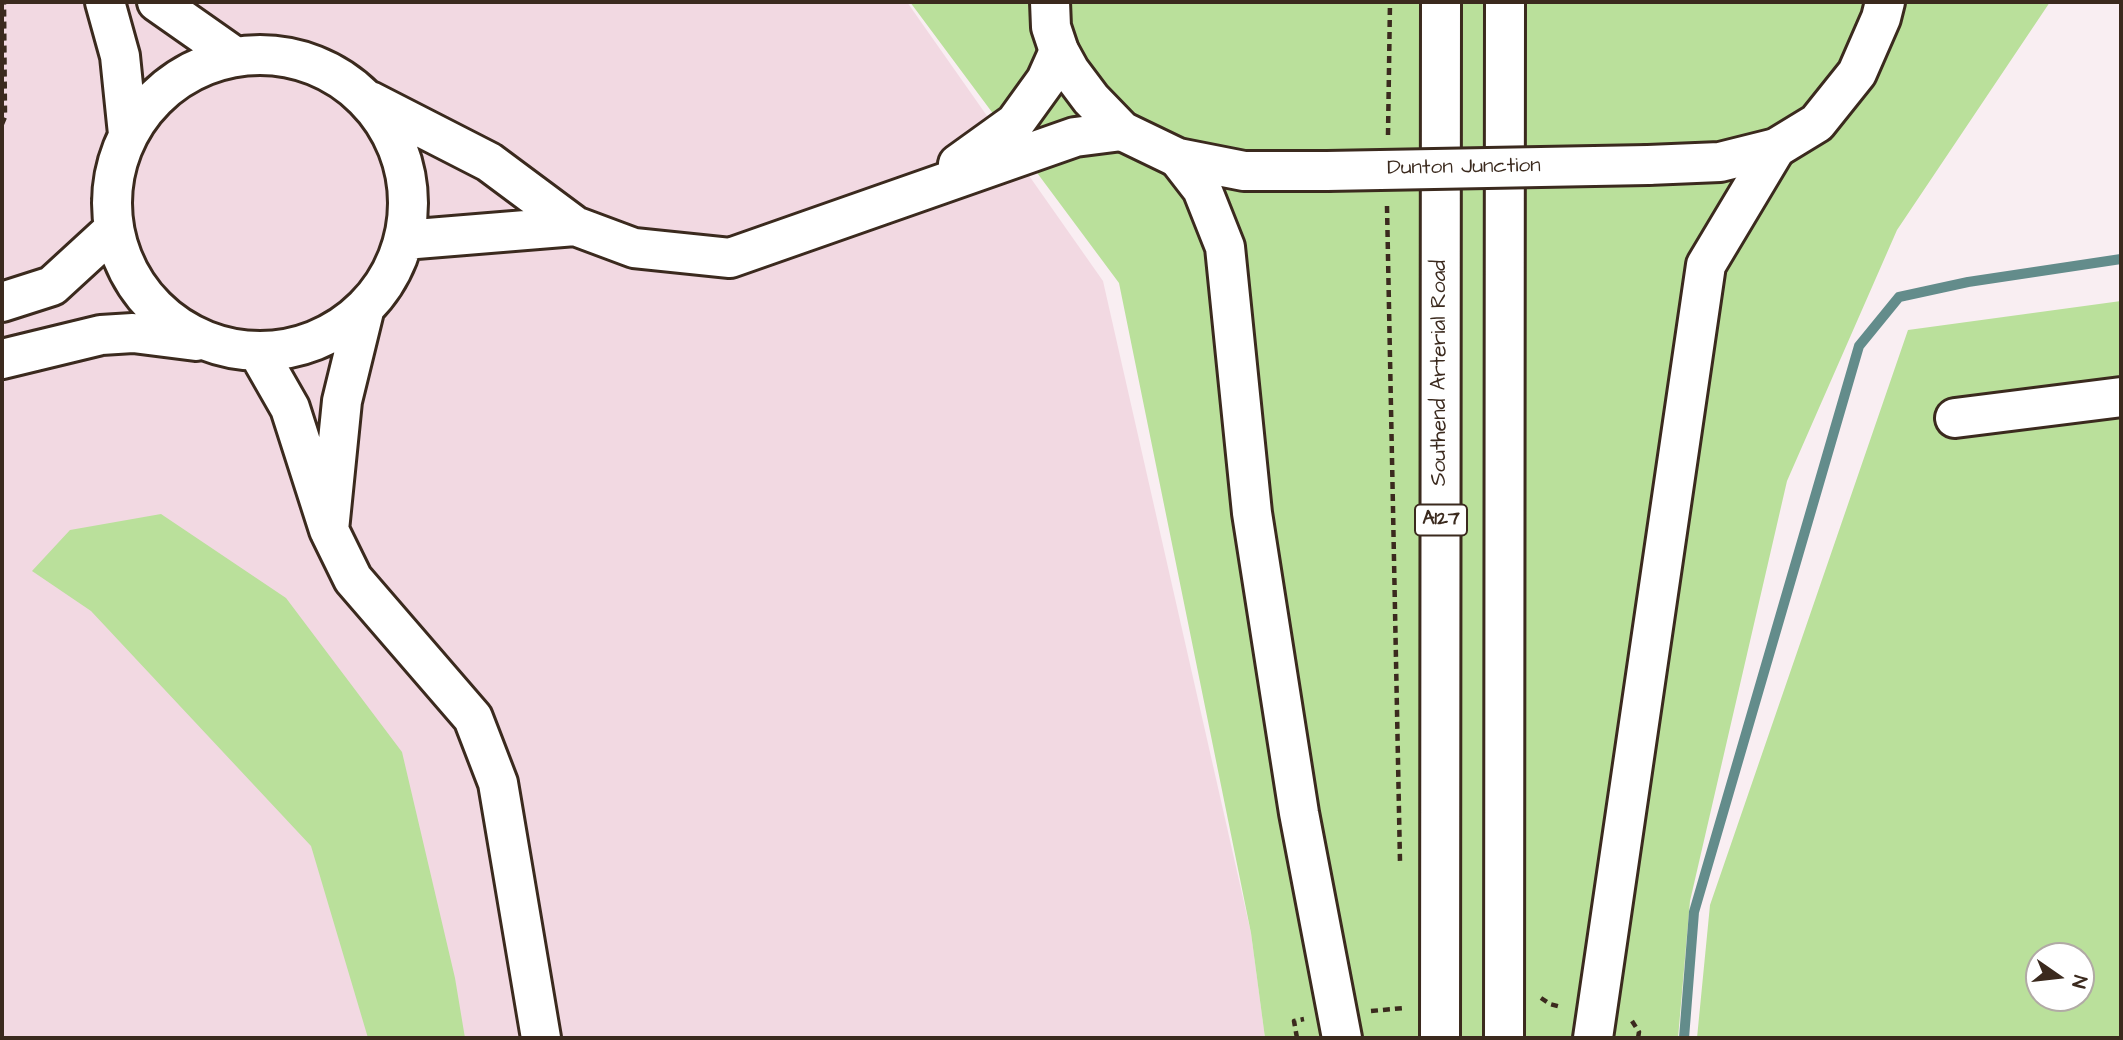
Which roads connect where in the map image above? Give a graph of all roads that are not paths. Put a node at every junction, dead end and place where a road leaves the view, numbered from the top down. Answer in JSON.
{"nodes":[{"id":1,"x":105,"y":2,"type":"edge"},
{"id":2,"x":157,"y":2,"type":"edge"},
{"id":3,"x":1441,"y":2,"type":"edge"},
{"id":4,"x":1504,"y":2,"type":"edge"},
{"id":5,"x":1885,"y":2,"type":"edge"},
{"id":6,"x":1050,"y":20,"type":"edge"},
{"id":7,"x":234,"y":56,"type":"junction"},
{"id":8,"x":368,"y":100,"type":"junction"},
{"id":9,"x":1122,"y":131,"type":"junction"},
{"id":10,"x":119,"y":142,"type":"junction"},
{"id":11,"x":1776,"y":148,"type":"junction"},
{"id":12,"x":1178,"y":158,"type":"junction"},
{"id":13,"x":925,"y":188,"type":"junction"},
{"id":14,"x":100,"y":218,"type":"junction"},
{"id":15,"x":575,"y":226,"type":"junction"},
{"id":16,"x":404,"y":240,"type":"junction"},
{"id":17,"x":2,"y":302,"type":"edge"},
{"id":18,"x":364,"y":311,"type":"junction"},
{"id":19,"x":209,"y":343,"type":"junction"},
{"id":20,"x":258,"y":352,"type":"junction"},
{"id":21,"x":2,"y":359,"type":"edge"},
{"id":22,"x":2121,"y":397,"type":"edge"},
{"id":23,"x":1955,"y":418,"type":"dead end"},
{"id":24,"x":329,"y":530,"type":"junction"},
{"id":25,"x":541,"y":1038,"type":"edge"},
{"id":26,"x":1342,"y":1038,"type":"edge"},
{"id":27,"x":1440,"y":1038,"type":"edge"},
{"id":28,"x":1504,"y":1038,"type":"edge"},
{"id":29,"x":1594,"y":1038,"type":"edge"}],
"edges":[{"from":1,"to":10,"type":"main road"},
{"from":2,"to":7,"type":"main road"},
{"from":3,"to":27,"type":"main road","name":"Southend Arterial Road","number":"A127"},
{"from":4,"to":28,"type":"main road"},
{"from":5,"to":11,"type":"main road","name":"Dunton Junction"},
{"from":6,"to":9,"type":"main road","name":"Dunton Junction"},
{"from":6,"to":13,"type":"main road"},
{"from":7,"to":8,"type":"main road"},
{"from":7,"to":10,"type":"main road"},
{"from":8,"to":15,"type":"main road"},
{"from":8,"to":16,"type":"main road"},
{"from":9,"to":12,"type":"main road","name":"Dunton Junction"},
{"from":9,"to":13,"type":"main road"},
{"from":10,"to":14,"type":"main road"},
{"from":11,"to":12,"type":"main road","name":"Dunton Junction","bridge":true},
{"from":11,"to":29,"type":"main road"},
{"from":12,"to":26,"type":"main road"},
{"from":13,"to":15,"type":"main road"},
{"from":14,"to":17,"type":"main road"},
{"from":14,"to":19,"type":"main road"},
{"from":15,"to":16,"type":"main road"},
{"from":16,"to":18,"type":"main road"},
{"from":18,"to":20,"type":"main road"},
{"from":18,"to":24,"type":"main road"},
{"from":19,"to":20,"type":"main road"},
{"from":19,"to":21,"type":"main road"},
{"from":20,"to":24,"type":"main road"},
{"from":22,"to":23,"type":"main road"},
{"from":24,"to":25,"type":"main road"}]}
